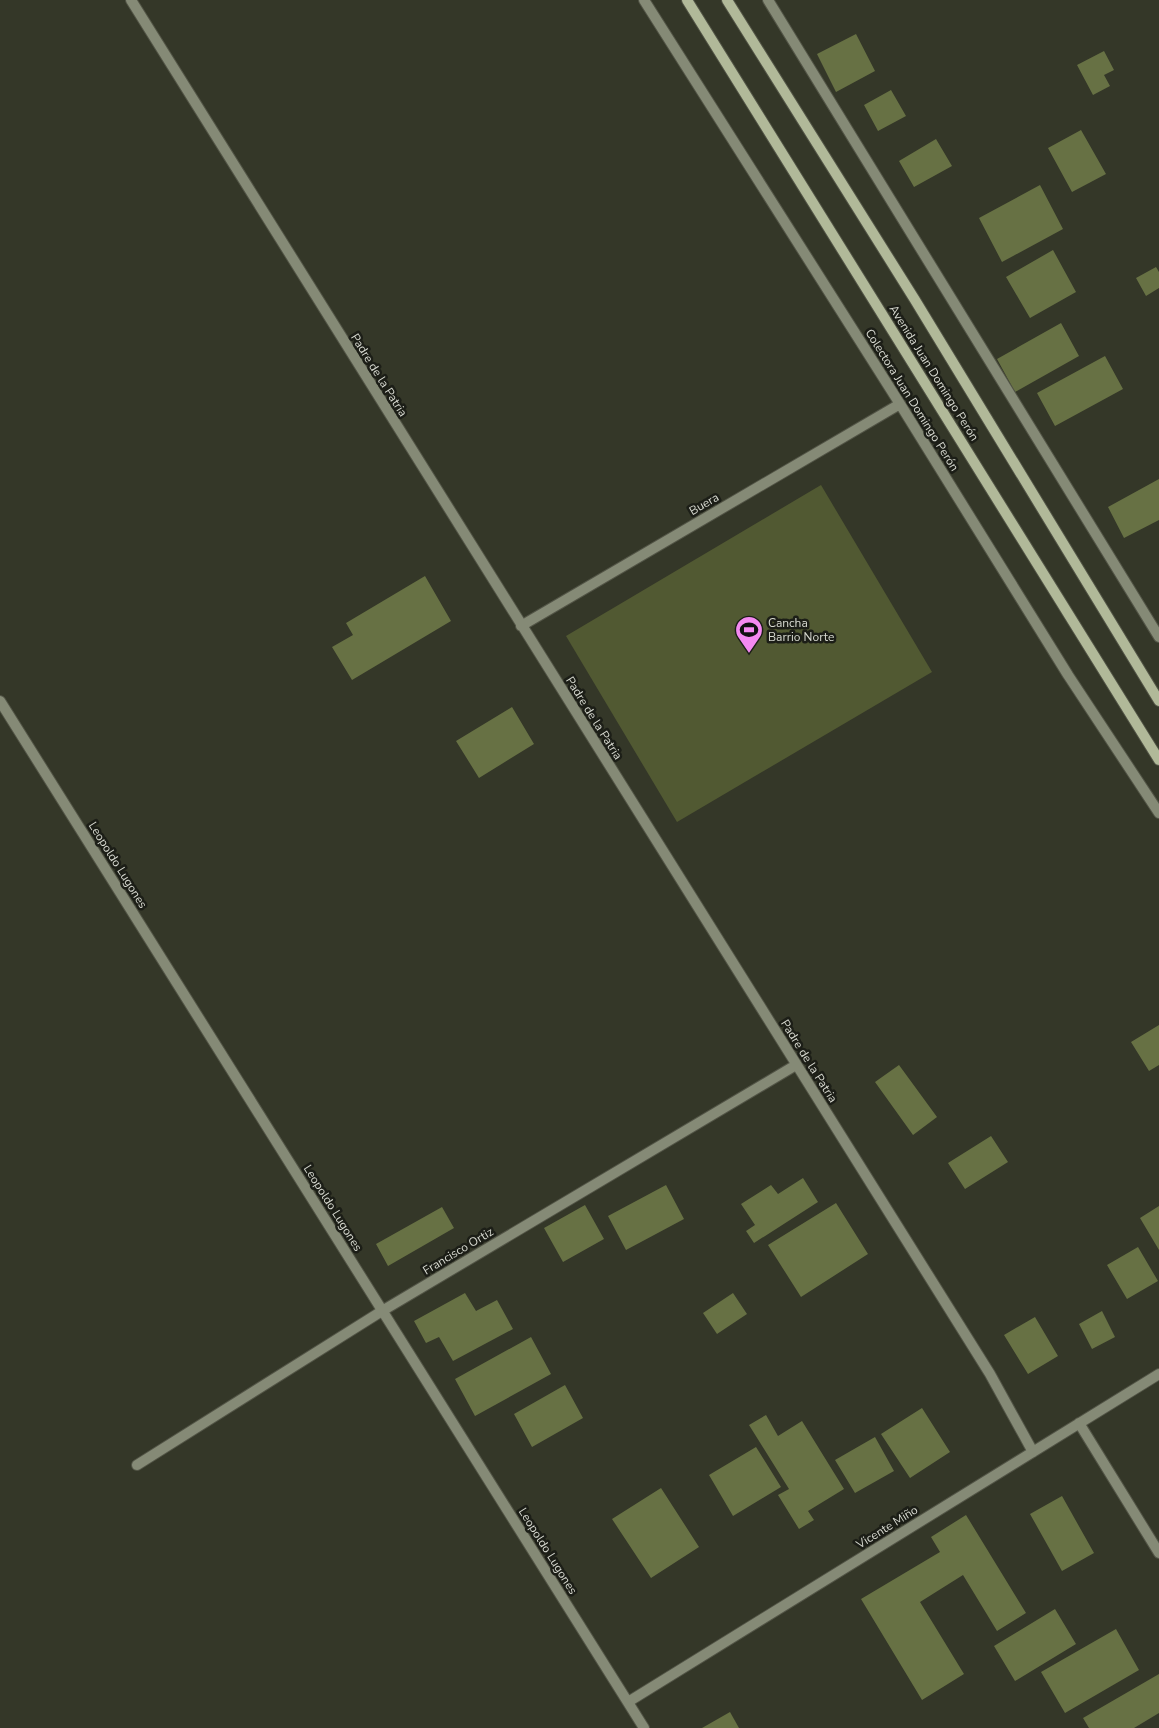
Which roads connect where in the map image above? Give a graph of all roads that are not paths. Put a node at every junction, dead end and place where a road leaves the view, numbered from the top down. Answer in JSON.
{"nodes":[{"id":1,"x":131,"y":0,"type":"edge"},
{"id":2,"x":644,"y":0,"type":"edge"},
{"id":3,"x":687,"y":0,"type":"edge"},
{"id":4,"x":727,"y":0,"type":"edge"},
{"id":5,"x":768,"y":0,"type":"edge"},
{"id":6,"x":900,"y":404,"type":"junction"},
{"id":7,"x":521,"y":626,"type":"junction"},
{"id":8,"x":1159,"y":637,"type":"edge"},
{"id":9,"x":0,"y":701,"type":"edge"},
{"id":10,"x":1159,"y":701,"type":"edge"},
{"id":11,"x":1159,"y":760,"type":"edge"},
{"id":12,"x":1159,"y":812,"type":"edge"},
{"id":13,"x":796,"y":1065,"type":"junction"},
{"id":14,"x":382,"y":1311,"type":"junction"},
{"id":15,"x":1159,"y":1374,"type":"edge"},
{"id":16,"x":1079,"y":1423,"type":"junction"},
{"id":17,"x":1033,"y":1452,"type":"junction"},
{"id":18,"x":137,"y":1465,"type":"dead end"},
{"id":19,"x":1159,"y":1553,"type":"edge"},
{"id":20,"x":628,"y":1702,"type":"junction"},
{"id":21,"x":644,"y":1728,"type":"edge"}],
"edges":[{"from":1,"to":7,"type":"street","name":"Padre de la Patria"},
{"from":2,"to":6,"type":"street","name":"Colectora Juan Domingo Perón"},
{"from":3,"to":11,"type":"main road","name":"Avenida Juan Domingo Perón"},
{"from":4,"to":10,"type":"main road","name":"Avenida Juan Domingo Perón"},
{"from":5,"to":8,"type":"street"},
{"from":6,"to":7,"type":"street","name":"Buera"},
{"from":6,"to":12,"type":"street","name":"Colectora Juan Domingo Perón"},
{"from":7,"to":13,"type":"street","name":"Padre de la Patria"},
{"from":9,"to":14,"type":"street","name":"Leopoldo Lugones"},
{"from":13,"to":14,"type":"street","name":"Francisco Ortiz"},
{"from":13,"to":17,"type":"street","name":"Padre de la Patria"},
{"from":14,"to":18,"type":"street","name":"Francisco Ortiz"},
{"from":14,"to":20,"type":"street","name":"Leopoldo Lugones"},
{"from":15,"to":16,"type":"street","name":"Vicente Miño"},
{"from":16,"to":17,"type":"street","name":"Vicente Miño"},
{"from":16,"to":19,"type":"street"},
{"from":17,"to":20,"type":"street","name":"Vicente Miño"},
{"from":20,"to":21,"type":"street","name":"Leopoldo Lugones"}]}
